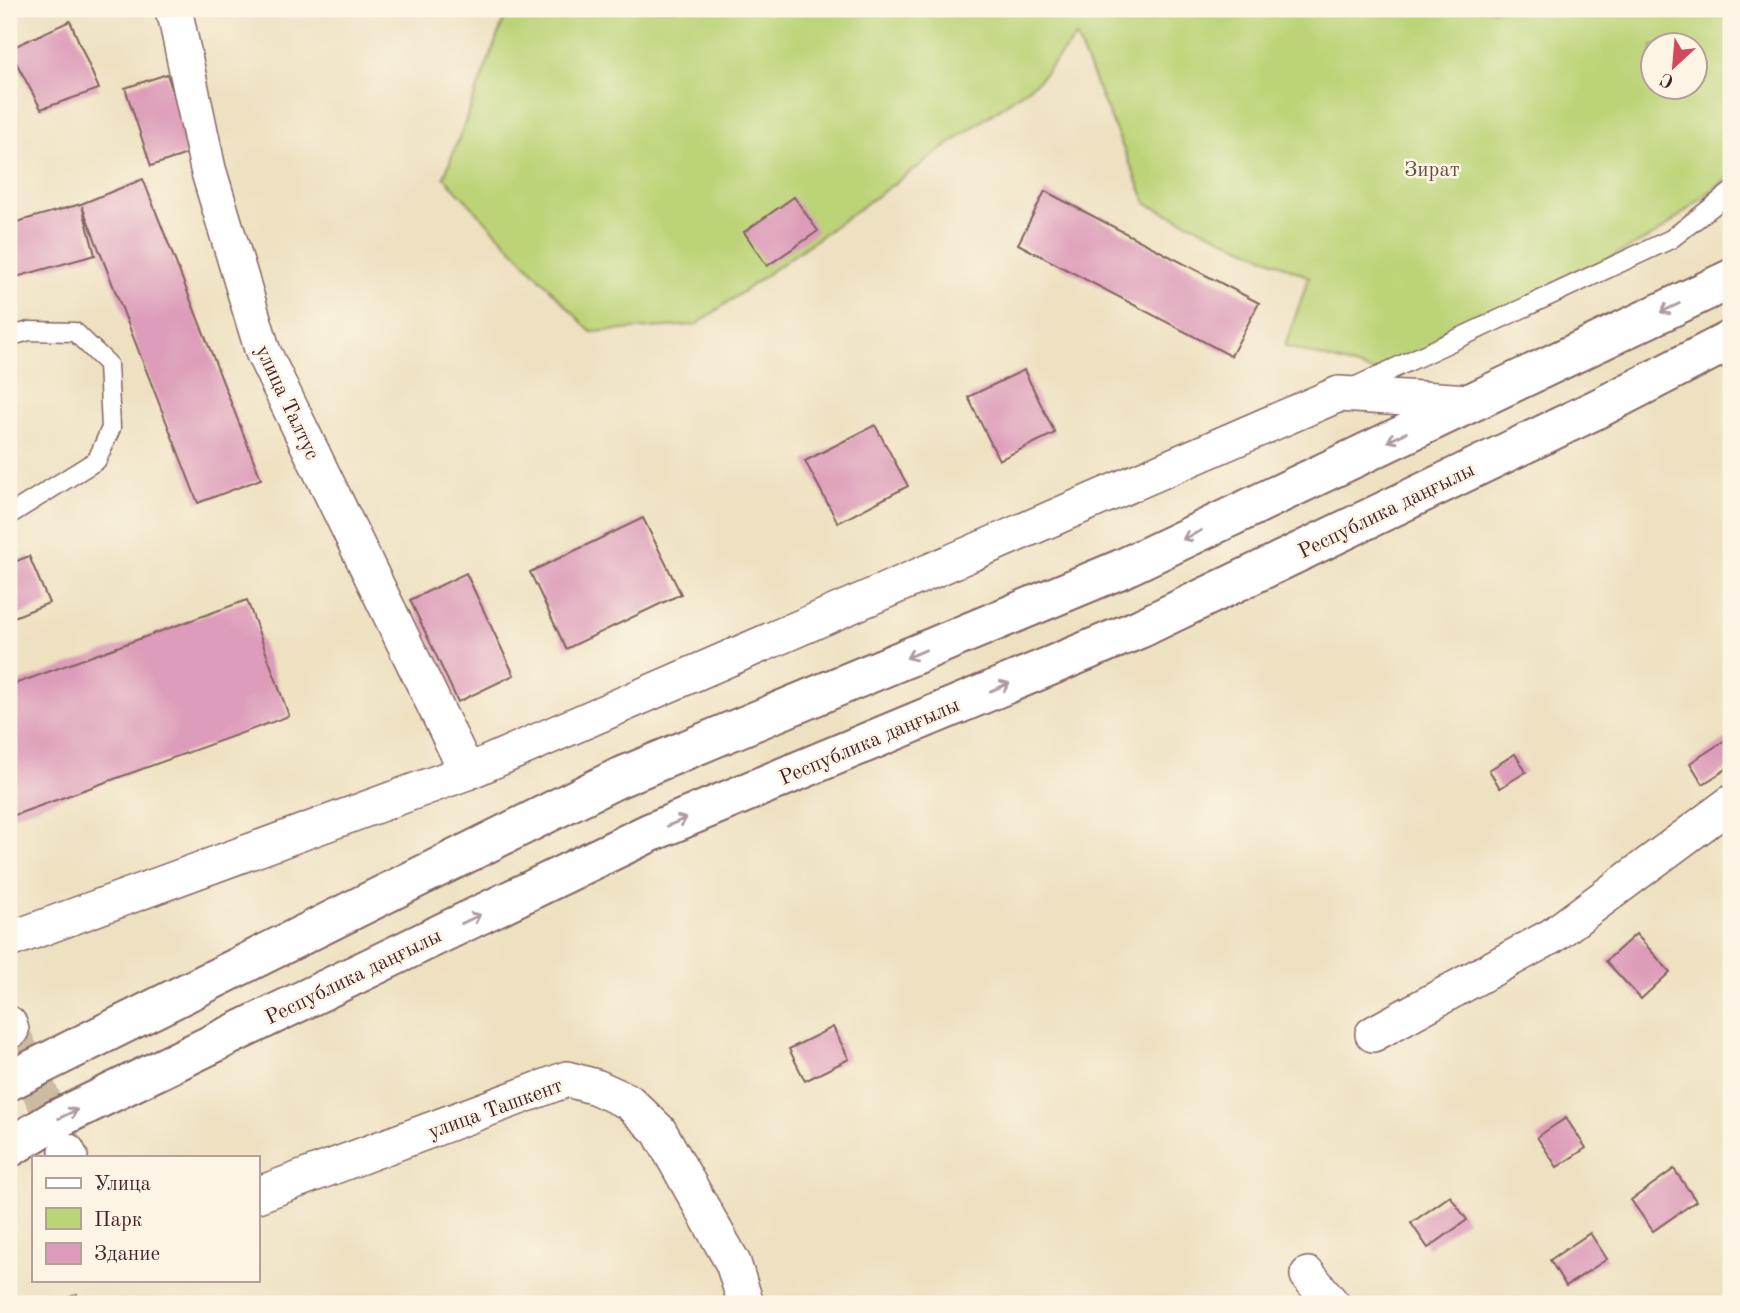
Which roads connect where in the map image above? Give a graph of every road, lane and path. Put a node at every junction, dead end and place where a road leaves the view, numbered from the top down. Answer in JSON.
{"nodes":[{"id":1,"x":172,"y":9,"type":"edge"},
{"id":2,"x":1731,"y":192,"type":"edge"},
{"id":3,"x":1731,"y":279,"type":"edge"},
{"id":4,"x":9,"y":337,"type":"edge"},
{"id":5,"x":1731,"y":340,"type":"edge"},
{"id":6,"x":1339,"y":394,"type":"junction"},
{"id":7,"x":1470,"y":402,"type":"junction"},
{"id":8,"x":9,"y":514,"type":"edge"},
{"id":9,"x":467,"y":772,"type":"junction"},
{"id":10,"x":1731,"y":803,"type":"edge"},
{"id":11,"x":9,"y":940,"type":"edge"},
{"id":12,"x":1373,"y":1034,"type":"dead end"},
{"id":13,"x":9,"y":1081,"type":"edge"},
{"id":14,"x":9,"y":1148,"type":"edge"},
{"id":15,"x":259,"y":1194,"type":"edge"},
{"id":16,"x":1308,"y":1275,"type":"dead end"},
{"id":17,"x":746,"y":1304,"type":"edge"},
{"id":18,"x":1332,"y":1304,"type":"edge"}],
"edges":[{"from":1,"to":9,"type":"street","name":"улица Талтус"},
{"from":2,"to":6,"type":"lane"},
{"from":3,"to":7,"type":"main road","one_way":true},
{"from":4,"to":8,"type":"lane"},
{"from":14,"to":5,"type":"main road","name":"Республика даңғылы","one_way":true},
{"from":6,"to":7,"type":"street"},
{"from":6,"to":9,"type":"street"},
{"from":7,"to":13,"type":"main road","one_way":true},
{"from":9,"to":11,"type":"street"},
{"from":10,"to":12,"type":"street"},
{"from":15,"to":17,"type":"street","name":"улица Ташкент"},
{"from":16,"to":18,"type":"street"}]}
